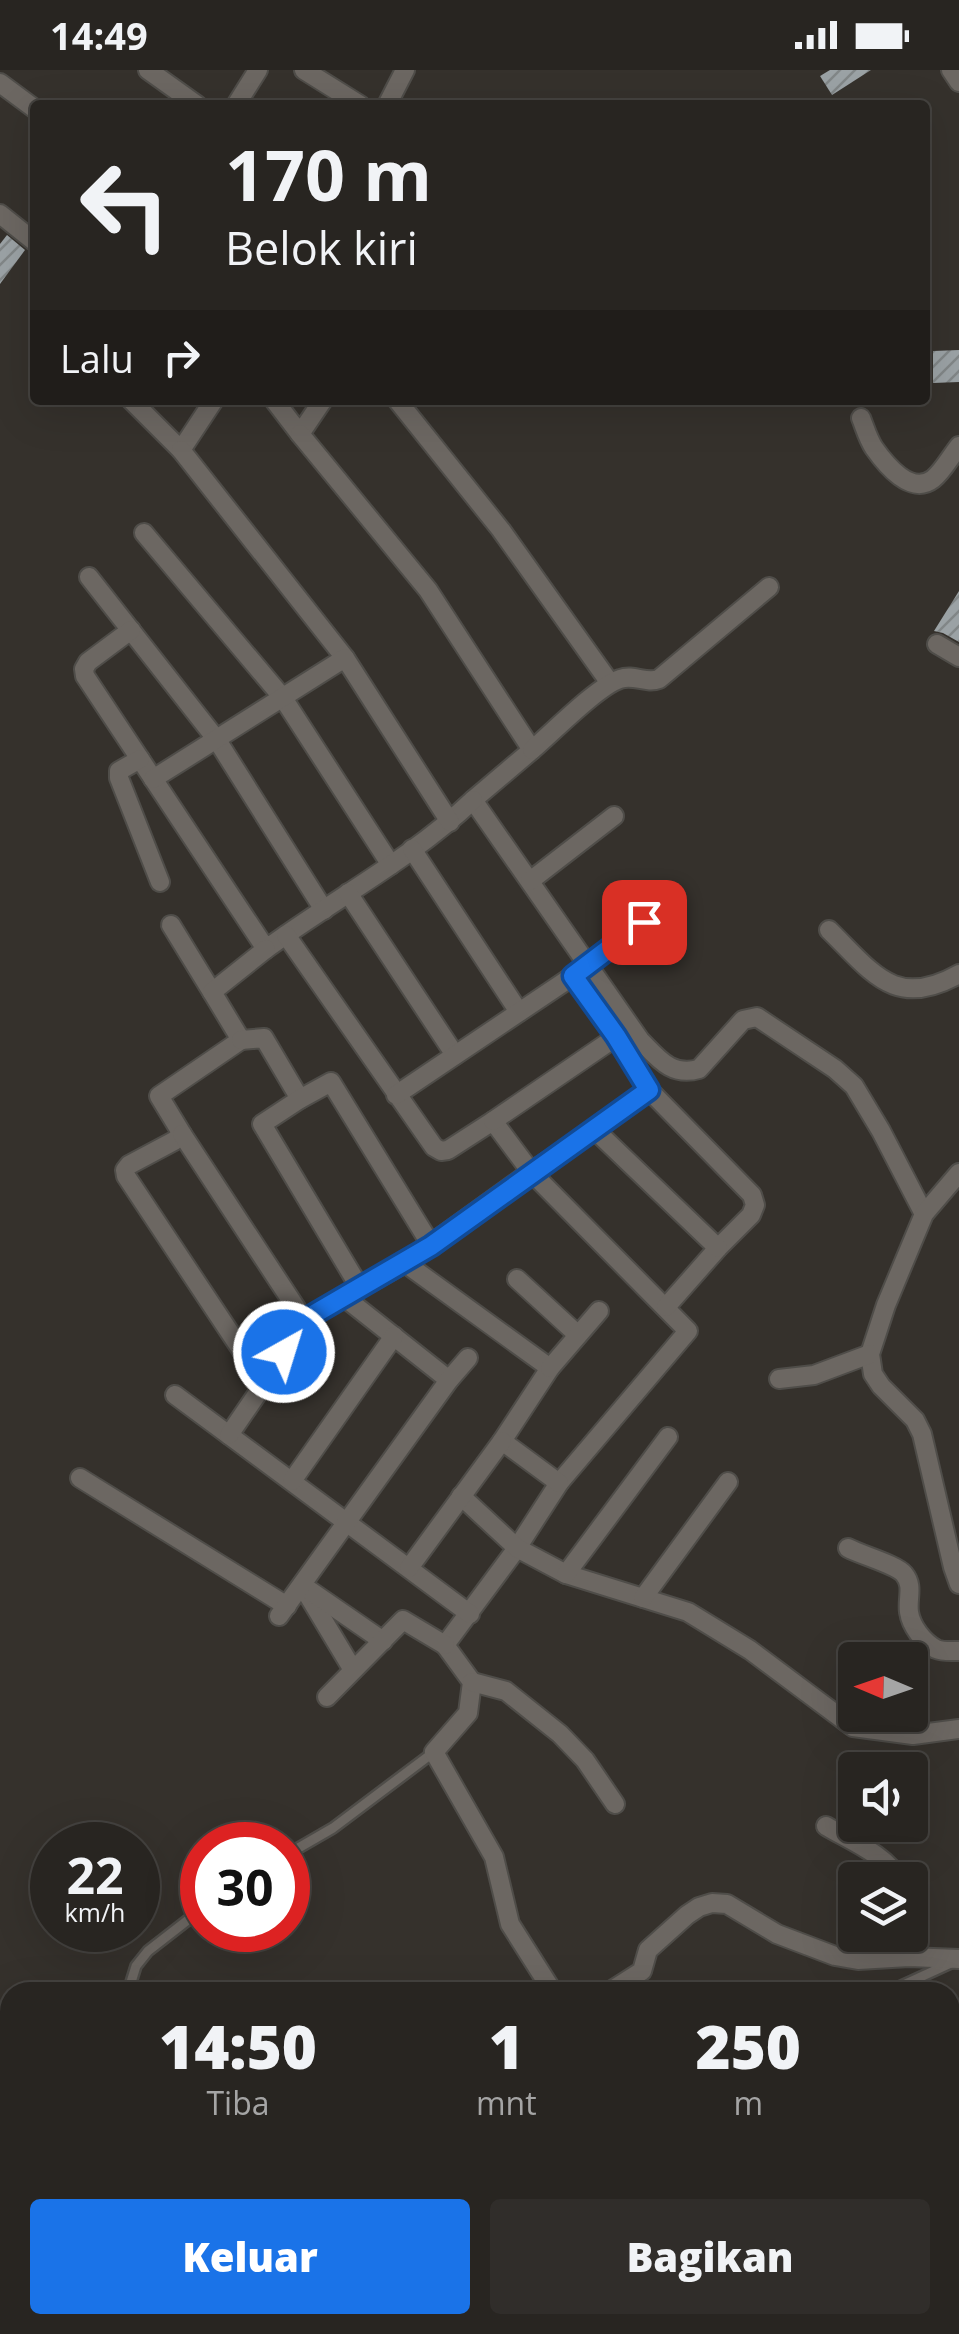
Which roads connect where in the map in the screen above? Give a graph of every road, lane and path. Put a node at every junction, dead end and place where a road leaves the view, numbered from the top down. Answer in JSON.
{"nodes":[{"id":1,"x":148,"y":70,"type":"edge"},
{"id":2,"x":258,"y":70,"type":"edge"},
{"id":3,"x":304,"y":70,"type":"edge"},
{"id":4,"x":406,"y":70,"type":"edge"},
{"id":5,"x":951,"y":70,"type":"edge"},
{"id":6,"x":959,"y":82,"type":"edge"},
{"id":7,"x":0,"y":83,"type":"edge"},
{"id":8,"x":190,"y":100,"type":"edge"},
{"id":9,"x":239,"y":100,"type":"edge"},
{"id":10,"x":352,"y":100,"type":"edge"},
{"id":11,"x":390,"y":100,"type":"edge"},
{"id":12,"x":30,"y":105,"type":"edge"},
{"id":13,"x":0,"y":214,"type":"edge"},
{"id":14,"x":30,"y":238,"type":"edge"},
{"id":15,"x":136,"y":405,"type":"edge"},
{"id":16,"x":211,"y":405,"type":"edge"},
{"id":17,"x":278,"y":405,"type":"edge"},
{"id":18,"x":320,"y":405,"type":"edge"},
{"id":19,"x":401,"y":405,"type":"edge"},
{"id":20,"x":861,"y":418,"type":"dead end"},
{"id":21,"x":300,"y":434,"type":"junction"},
{"id":22,"x":959,"y":446,"type":"edge"},
{"id":23,"x":181,"y":450,"type":"junction"},
{"id":24,"x":144,"y":533,"type":"dead end"},
{"id":25,"x":89,"y":577,"type":"dead end"},
{"id":26,"x":769,"y":587,"type":"dead end"},
{"id":27,"x":131,"y":630,"type":"junction"},
{"id":28,"x":936,"y":644,"type":"dead end"},
{"id":29,"x":959,"y":657,"type":"edge"},
{"id":30,"x":345,"y":658,"type":"junction"},
{"id":31,"x":610,"y":682,"type":"junction"},
{"id":32,"x":283,"y":698,"type":"junction"},
{"id":33,"x":217,"y":740,"type":"junction"},
{"id":34,"x":532,"y":750,"type":"junction"},
{"id":35,"x":140,"y":759,"type":"junction"},
{"id":36,"x":153,"y":780,"type":"junction"},
{"id":37,"x":473,"y":800,"type":"junction"},
{"id":38,"x":614,"y":816,"type":"dead end"},
{"id":39,"x":450,"y":822,"type":"junction"},
{"id":40,"x":412,"y":849,"type":"junction"},
{"id":41,"x":391,"y":865,"type":"junction"},
{"id":42,"x":530,"y":881,"type":"junction"},
{"id":43,"x":160,"y":882,"type":"dead end"},
{"id":44,"x":348,"y":893,"type":"junction"},
{"id":45,"x":674,"y":900,"type":"dead end"},
{"id":46,"x":324,"y":910,"type":"junction"},
{"id":47,"x":171,"y":925,"type":"dead end"},
{"id":48,"x":829,"y":930,"type":"dead end"},
{"id":49,"x":286,"y":935,"type":"junction"},
{"id":50,"x":266,"y":950,"type":"junction"},
{"id":51,"x":579,"y":970,"type":"junction"},
{"id":52,"x":959,"y":974,"type":"edge"},
{"id":53,"x":212,"y":992,"type":"junction"},
{"id":54,"x":519,"y":1012,"type":"junction"},
{"id":55,"x":616,"y":1036,"type":"junction"},
{"id":56,"x":241,"y":1040,"type":"junction"},
{"id":57,"x":456,"y":1055,"type":"junction"},
{"id":58,"x":649,"y":1090,"type":"junction"},
{"id":59,"x":396,"y":1095,"type":"junction"},
{"id":60,"x":300,"y":1099,"type":"junction"},
{"id":61,"x":493,"y":1121,"type":"junction"},
{"id":62,"x":595,"y":1130,"type":"junction"},
{"id":63,"x":182,"y":1134,"type":"junction"},
{"id":64,"x":532,"y":1172,"type":"junction"},
{"id":65,"x":959,"y":1174,"type":"edge"},
{"id":66,"x":924,"y":1214,"type":"junction"},
{"id":67,"x":431,"y":1246,"type":"junction"},
{"id":68,"x":718,"y":1248,"type":"junction"},
{"id":69,"x":405,"y":1262,"type":"junction"},
{"id":70,"x":517,"y":1279,"type":"dead end"},
{"id":71,"x":352,"y":1292,"type":"junction"},
{"id":72,"x":666,"y":1307,"type":"junction"},
{"id":73,"x":599,"y":1310,"type":"dead end"},
{"id":74,"x":304,"y":1320,"type":"junction"},
{"id":75,"x":578,"y":1335,"type":"junction"},
{"id":76,"x":394,"y":1336,"type":"junction"},
{"id":77,"x":870,"y":1354,"type":"junction"},
{"id":78,"x":468,"y":1358,"type":"dead end"},
{"id":79,"x":550,"y":1368,"type":"junction"},
{"id":80,"x":779,"y":1379,"type":"dead end"},
{"id":81,"x":449,"y":1380,"type":"junction"},
{"id":82,"x":264,"y":1384,"type":"junction"},
{"id":83,"x":175,"y":1395,"type":"dead end"},
{"id":84,"x":229,"y":1435,"type":"junction"},
{"id":85,"x":668,"y":1436,"type":"dead end"},
{"id":86,"x":502,"y":1441,"type":"junction"},
{"id":87,"x":80,"y":1478,"type":"dead end"},
{"id":88,"x":292,"y":1481,"type":"junction"},
{"id":89,"x":728,"y":1482,"type":"dead end"},
{"id":90,"x":559,"y":1483,"type":"junction"},
{"id":91,"x":461,"y":1496,"type":"junction"},
{"id":92,"x":347,"y":1522,"type":"junction"},
{"id":93,"x":518,"y":1548,"type":"junction"},
{"id":94,"x":848,"y":1548,"type":"dead end"},
{"id":95,"x":408,"y":1568,"type":"junction"},
{"id":96,"x":566,"y":1574,"type":"junction"},
{"id":97,"x":959,"y":1584,"type":"edge"},
{"id":98,"x":302,"y":1585,"type":"junction"},
{"id":99,"x":643,"y":1598,"type":"junction"},
{"id":100,"x":470,"y":1614,"type":"junction"},
{"id":101,"x":383,"y":1641,"type":"junction"},
{"id":102,"x":445,"y":1645,"type":"junction"},
{"id":103,"x":959,"y":1651,"type":"edge"},
{"id":104,"x":354,"y":1670,"type":"junction"},
{"id":105,"x":472,"y":1682,"type":"junction"},
{"id":106,"x":327,"y":1697,"type":"dead end"},
{"id":107,"x":959,"y":1729,"type":"edge"},
{"id":108,"x":434,"y":1752,"type":"junction"},
{"id":109,"x":616,"y":1804,"type":"dead end"},
{"id":110,"x":826,"y":1826,"type":"dead end"},
{"id":111,"x":310,"y":1841,"type":"edge"},
{"id":112,"x":883,"y":1862,"type":"edge"},
{"id":113,"x":180,"y":1926,"type":"edge"},
{"id":114,"x":910,"y":1952,"type":"edge"},
{"id":115,"x":910,"y":1957,"type":"junction"},
{"id":116,"x":959,"y":1959,"type":"edge"},
{"id":117,"x":131,"y":1982,"type":"edge"},
{"id":118,"x":547,"y":1982,"type":"edge"},
{"id":119,"x":625,"y":1982,"type":"edge"},
{"id":120,"x":910,"y":1982,"type":"edge"}],
"edges":[{"from":1,"to":8,"type":"street"},
{"from":2,"to":9,"type":"street"},
{"from":3,"to":10,"type":"street"},
{"from":4,"to":11,"type":"street"},
{"from":5,"to":6,"type":"street"},
{"from":7,"to":12,"type":"street"},
{"from":13,"to":14,"type":"street"},
{"from":15,"to":23,"type":"street"},
{"from":16,"to":23,"type":"street"},
{"from":17,"to":21,"type":"street"},
{"from":18,"to":21,"type":"street"},
{"from":19,"to":31,"type":"street"},
{"from":20,"to":22,"type":"street"},
{"from":21,"to":34,"type":"street"},
{"from":23,"to":30,"type":"street"},
{"from":24,"to":32,"type":"street"},
{"from":25,"to":27,"type":"street"},
{"from":26,"to":31,"type":"street"},
{"from":27,"to":33,"type":"street"},
{"from":27,"to":35,"type":"street"},
{"from":28,"to":29,"type":"street"},
{"from":30,"to":32,"type":"street"},
{"from":30,"to":39,"type":"street"},
{"from":31,"to":34,"type":"street"},
{"from":32,"to":33,"type":"street"},
{"from":32,"to":41,"type":"street"},
{"from":33,"to":36,"type":"street"},
{"from":33,"to":46,"type":"street"},
{"from":34,"to":37,"type":"street"},
{"from":35,"to":36,"type":"street"},
{"from":35,"to":43,"type":"street"},
{"from":36,"to":50,"type":"street"},
{"from":37,"to":39,"type":"street"},
{"from":37,"to":42,"type":"street"},
{"from":38,"to":42,"type":"street"},
{"from":39,"to":40,"type":"street"},
{"from":40,"to":41,"type":"street"},
{"from":40,"to":54,"type":"street"},
{"from":41,"to":44,"type":"street"},
{"from":42,"to":51,"type":"street"},
{"from":44,"to":46,"type":"street"},
{"from":44,"to":57,"type":"street"},
{"from":45,"to":51,"type":"street"},
{"from":46,"to":49,"type":"street"},
{"from":47,"to":53,"type":"street"},
{"from":48,"to":52,"type":"street"},
{"from":49,"to":50,"type":"street"},
{"from":49,"to":59,"type":"street"},
{"from":50,"to":53,"type":"street"},
{"from":51,"to":54,"type":"street"},
{"from":51,"to":55,"type":"street"},
{"from":51,"to":66,"type":"street"},
{"from":53,"to":56,"type":"street"},
{"from":54,"to":57,"type":"street"},
{"from":55,"to":58,"type":"street"},
{"from":55,"to":61,"type":"street"},
{"from":56,"to":60,"type":"street"},
{"from":56,"to":63,"type":"street"},
{"from":57,"to":59,"type":"street"},
{"from":58,"to":62,"type":"street"},
{"from":58,"to":68,"type":"street"},
{"from":59,"to":61,"type":"street"},
{"from":60,"to":67,"type":"street"},
{"from":60,"to":71,"type":"street"},
{"from":61,"to":64,"type":"street"},
{"from":62,"to":64,"type":"street"},
{"from":62,"to":68,"type":"street"},
{"from":63,"to":74,"type":"street"},
{"from":63,"to":82,"type":"street"},
{"from":64,"to":67,"type":"street"},
{"from":64,"to":72,"type":"street"},
{"from":65,"to":66,"type":"street"},
{"from":66,"to":77,"type":"street"},
{"from":67,"to":69,"type":"street"},
{"from":68,"to":72,"type":"street"},
{"from":69,"to":71,"type":"street"},
{"from":69,"to":79,"type":"street"},
{"from":70,"to":75,"type":"street"},
{"from":71,"to":74,"type":"street"},
{"from":71,"to":76,"type":"street"},
{"from":72,"to":90,"type":"street"},
{"from":73,"to":75,"type":"street"},
{"from":74,"to":82,"type":"street"},
{"from":75,"to":79,"type":"street"},
{"from":76,"to":81,"type":"street"},
{"from":76,"to":88,"type":"street"},
{"from":77,"to":80,"type":"street"},
{"from":77,"to":97,"type":"street"},
{"from":78,"to":81,"type":"street"},
{"from":79,"to":86,"type":"street"},
{"from":81,"to":92,"type":"street"},
{"from":82,"to":84,"type":"street"},
{"from":83,"to":84,"type":"street"},
{"from":84,"to":88,"type":"street"},
{"from":85,"to":96,"type":"street"},
{"from":86,"to":90,"type":"street"},
{"from":86,"to":91,"type":"street"},
{"from":87,"to":98,"type":"street"},
{"from":88,"to":92,"type":"street"},
{"from":89,"to":99,"type":"street"},
{"from":90,"to":93,"type":"street"},
{"from":91,"to":93,"type":"street"},
{"from":91,"to":95,"type":"street"},
{"from":92,"to":95,"type":"street"},
{"from":92,"to":98,"type":"street"},
{"from":93,"to":96,"type":"street"},
{"from":93,"to":100,"type":"street"},
{"from":94,"to":103,"type":"street"},
{"from":95,"to":100,"type":"street"},
{"from":96,"to":99,"type":"street"},
{"from":98,"to":101,"type":"street"},
{"from":98,"to":104,"type":"street"},
{"from":99,"to":107,"type":"street"},
{"from":100,"to":102,"type":"street"},
{"from":101,"to":102,"type":"street"},
{"from":101,"to":104,"type":"street"},
{"from":102,"to":105,"type":"street"},
{"from":104,"to":106,"type":"street"},
{"from":105,"to":108,"type":"street"},
{"from":105,"to":109,"type":"street"},
{"from":108,"to":111,"type":"lane"},
{"from":108,"to":118,"type":"street"},
{"from":110,"to":112,"type":"street"},
{"from":113,"to":117,"type":"lane"},
{"from":114,"to":115,"type":"street"},
{"from":115,"to":116,"type":"street"},
{"from":115,"to":119,"type":"street"},
{"from":116,"to":120,"type":"lane"}]}
